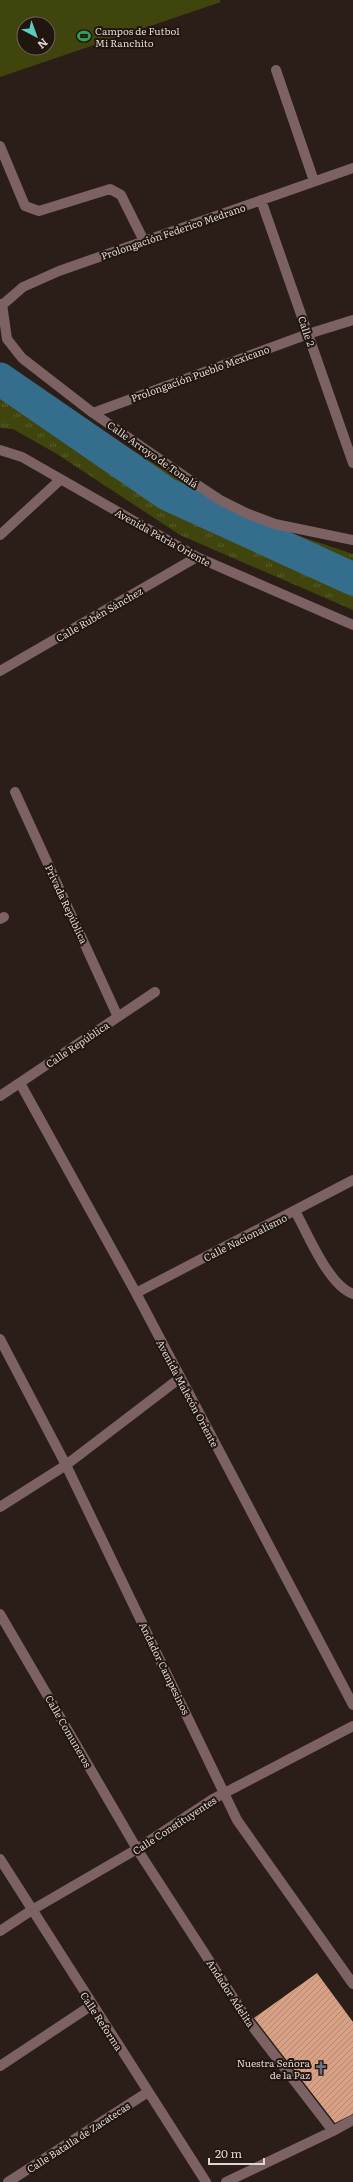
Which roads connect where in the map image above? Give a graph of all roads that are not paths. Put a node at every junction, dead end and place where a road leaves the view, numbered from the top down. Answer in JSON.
{"nodes":[{"id":1,"x":276,"y":70,"type":"dead end"},
{"id":2,"x":0,"y":146,"type":"edge"},
{"id":3,"x":353,"y":168,"type":"edge"},
{"id":4,"x":314,"y":181,"type":"junction"},
{"id":5,"x":261,"y":200,"type":"junction"},
{"id":6,"x":144,"y":241,"type":"junction"},
{"id":7,"x":1,"y":305,"type":"edge"},
{"id":8,"x":353,"y":320,"type":"edge"},
{"id":9,"x":308,"y":334,"type":"junction"},
{"id":10,"x":93,"y":413,"type":"junction"},
{"id":11,"x":0,"y":450,"type":"edge"},
{"id":12,"x":353,"y":463,"type":"edge"},
{"id":13,"x":60,"y":480,"type":"junction"},
{"id":14,"x":0,"y":535,"type":"edge"},
{"id":15,"x":353,"y":540,"type":"edge"},
{"id":16,"x":197,"y":558,"type":"junction"},
{"id":17,"x":353,"y":625,"type":"edge"},
{"id":18,"x":0,"y":671,"type":"edge"},
{"id":19,"x":15,"y":792,"type":"dead end"},
{"id":20,"x":155,"y":992,"type":"dead end"},
{"id":21,"x":118,"y":1017,"type":"junction"},
{"id":22,"x":20,"y":1083,"type":"junction"},
{"id":23,"x":0,"y":1096,"type":"edge"},
{"id":24,"x":353,"y":1180,"type":"edge"},
{"id":25,"x":295,"y":1211,"type":"junction"},
{"id":26,"x":136,"y":1293,"type":"junction"},
{"id":27,"x":353,"y":1294,"type":"edge"},
{"id":28,"x":0,"y":1339,"type":"edge"},
{"id":29,"x":3,"y":1353,"type":"edge"},
{"id":30,"x":180,"y":1378,"type":"junction"},
{"id":31,"x":66,"y":1464,"type":"junction"},
{"id":32,"x":0,"y":1507,"type":"edge"},
{"id":33,"x":0,"y":1614,"type":"edge"},
{"id":34,"x":353,"y":1705,"type":"edge"},
{"id":35,"x":353,"y":1726,"type":"edge"},
{"id":36,"x":225,"y":1792,"type":"junction"},
{"id":37,"x":137,"y":1849,"type":"junction"},
{"id":38,"x":0,"y":1859,"type":"edge"},
{"id":39,"x":32,"y":1910,"type":"junction"},
{"id":40,"x":0,"y":1931,"type":"edge"},
{"id":41,"x":353,"y":1984,"type":"edge"},
{"id":42,"x":92,"y":2005,"type":"junction"},
{"id":43,"x":0,"y":2066,"type":"edge"},
{"id":44,"x":148,"y":2092,"type":"junction"},
{"id":45,"x":353,"y":2120,"type":"edge"},
{"id":46,"x":333,"y":2131,"type":"junction"},
{"id":47,"x":8,"y":2182,"type":"edge"},
{"id":48,"x":206,"y":2182,"type":"edge"},
{"id":49,"x":226,"y":2182,"type":"edge"}],
"edges":[{"from":1,"to":4,"type":"street"},
{"from":2,"to":6,"type":"street"},
{"from":3,"to":4,"type":"street","name":"Prolongación Federico Medrano"},
{"from":4,"to":5,"type":"street","name":"Prolongación Federico Medrano"},
{"from":5,"to":6,"type":"street","name":"Prolongación Federico Medrano"},
{"from":5,"to":9,"type":"street","name":"Calle 2"},
{"from":6,"to":7,"type":"street","name":"Prolongación Federico Medrano"},
{"from":7,"to":10,"type":"street","name":"Calle Arroyo de Tonalá"},
{"from":8,"to":9,"type":"street","name":"Prolongación Pueblo Mexicano"},
{"from":9,"to":10,"type":"street","name":"Prolongación Pueblo Mexicano"},
{"from":9,"to":12,"type":"street","name":"Calle 2"},
{"from":10,"to":15,"type":"street","name":"Calle Arroyo de Tonalá"},
{"from":11,"to":13,"type":"street","name":"Avenida Patria Oriente"},
{"from":13,"to":14,"type":"street"},
{"from":13,"to":16,"type":"street","name":"Avenida Patria Oriente"},
{"from":16,"to":17,"type":"street","name":"Avenida Patria Oriente"},
{"from":16,"to":18,"type":"street","name":"Calle Rubén Sánchez"},
{"from":19,"to":21,"type":"street","name":"Privada República"},
{"from":20,"to":21,"type":"street","name":"Calle República"},
{"from":21,"to":22,"type":"street","name":"Calle República"},
{"from":22,"to":23,"type":"street","name":"Calle República"},
{"from":22,"to":26,"type":"street","name":"Avenida Malecón Oriente"},
{"from":24,"to":25,"type":"street","name":"Calle Nacionalismo"},
{"from":25,"to":26,"type":"street","name":"Calle Nacionalismo"},
{"from":25,"to":27,"type":"street"},
{"from":26,"to":30,"type":"street","name":"Avenida Malecón Oriente"},
{"from":28,"to":29,"type":"street","name":"Andador Campesinos"},
{"from":29,"to":31,"type":"street","name":"Andador Campesinos"},
{"from":30,"to":31,"type":"street"},
{"from":30,"to":34,"type":"street","name":"Avenida Malecón Oriente"},
{"from":31,"to":32,"type":"street"},
{"from":31,"to":36,"type":"street","name":"Andador Campesinos"},
{"from":33,"to":37,"type":"street","name":"Calle Comuneros"},
{"from":35,"to":36,"type":"street","name":"Calle Constituyentes"},
{"from":36,"to":37,"type":"street","name":"Calle Constituyentes"},
{"from":36,"to":41,"type":"street","name":"Andador Campesinos"},
{"from":37,"to":39,"type":"street","name":"Calle Constituyentes"},
{"from":37,"to":46,"type":"street","name":"Andador Adelita"},
{"from":38,"to":39,"type":"street","name":"Calle Reforma"},
{"from":39,"to":40,"type":"street","name":"Calle Constituyentes"},
{"from":39,"to":42,"type":"street","name":"Calle Reforma"},
{"from":42,"to":43,"type":"street"},
{"from":42,"to":44,"type":"street","name":"Calle Reforma"},
{"from":44,"to":47,"type":"street","name":"Calle Batalla de Zacatecas"},
{"from":44,"to":48,"type":"street","name":"Calle Reforma"},
{"from":45,"to":46,"type":"street"},
{"from":46,"to":49,"type":"street"}]}
